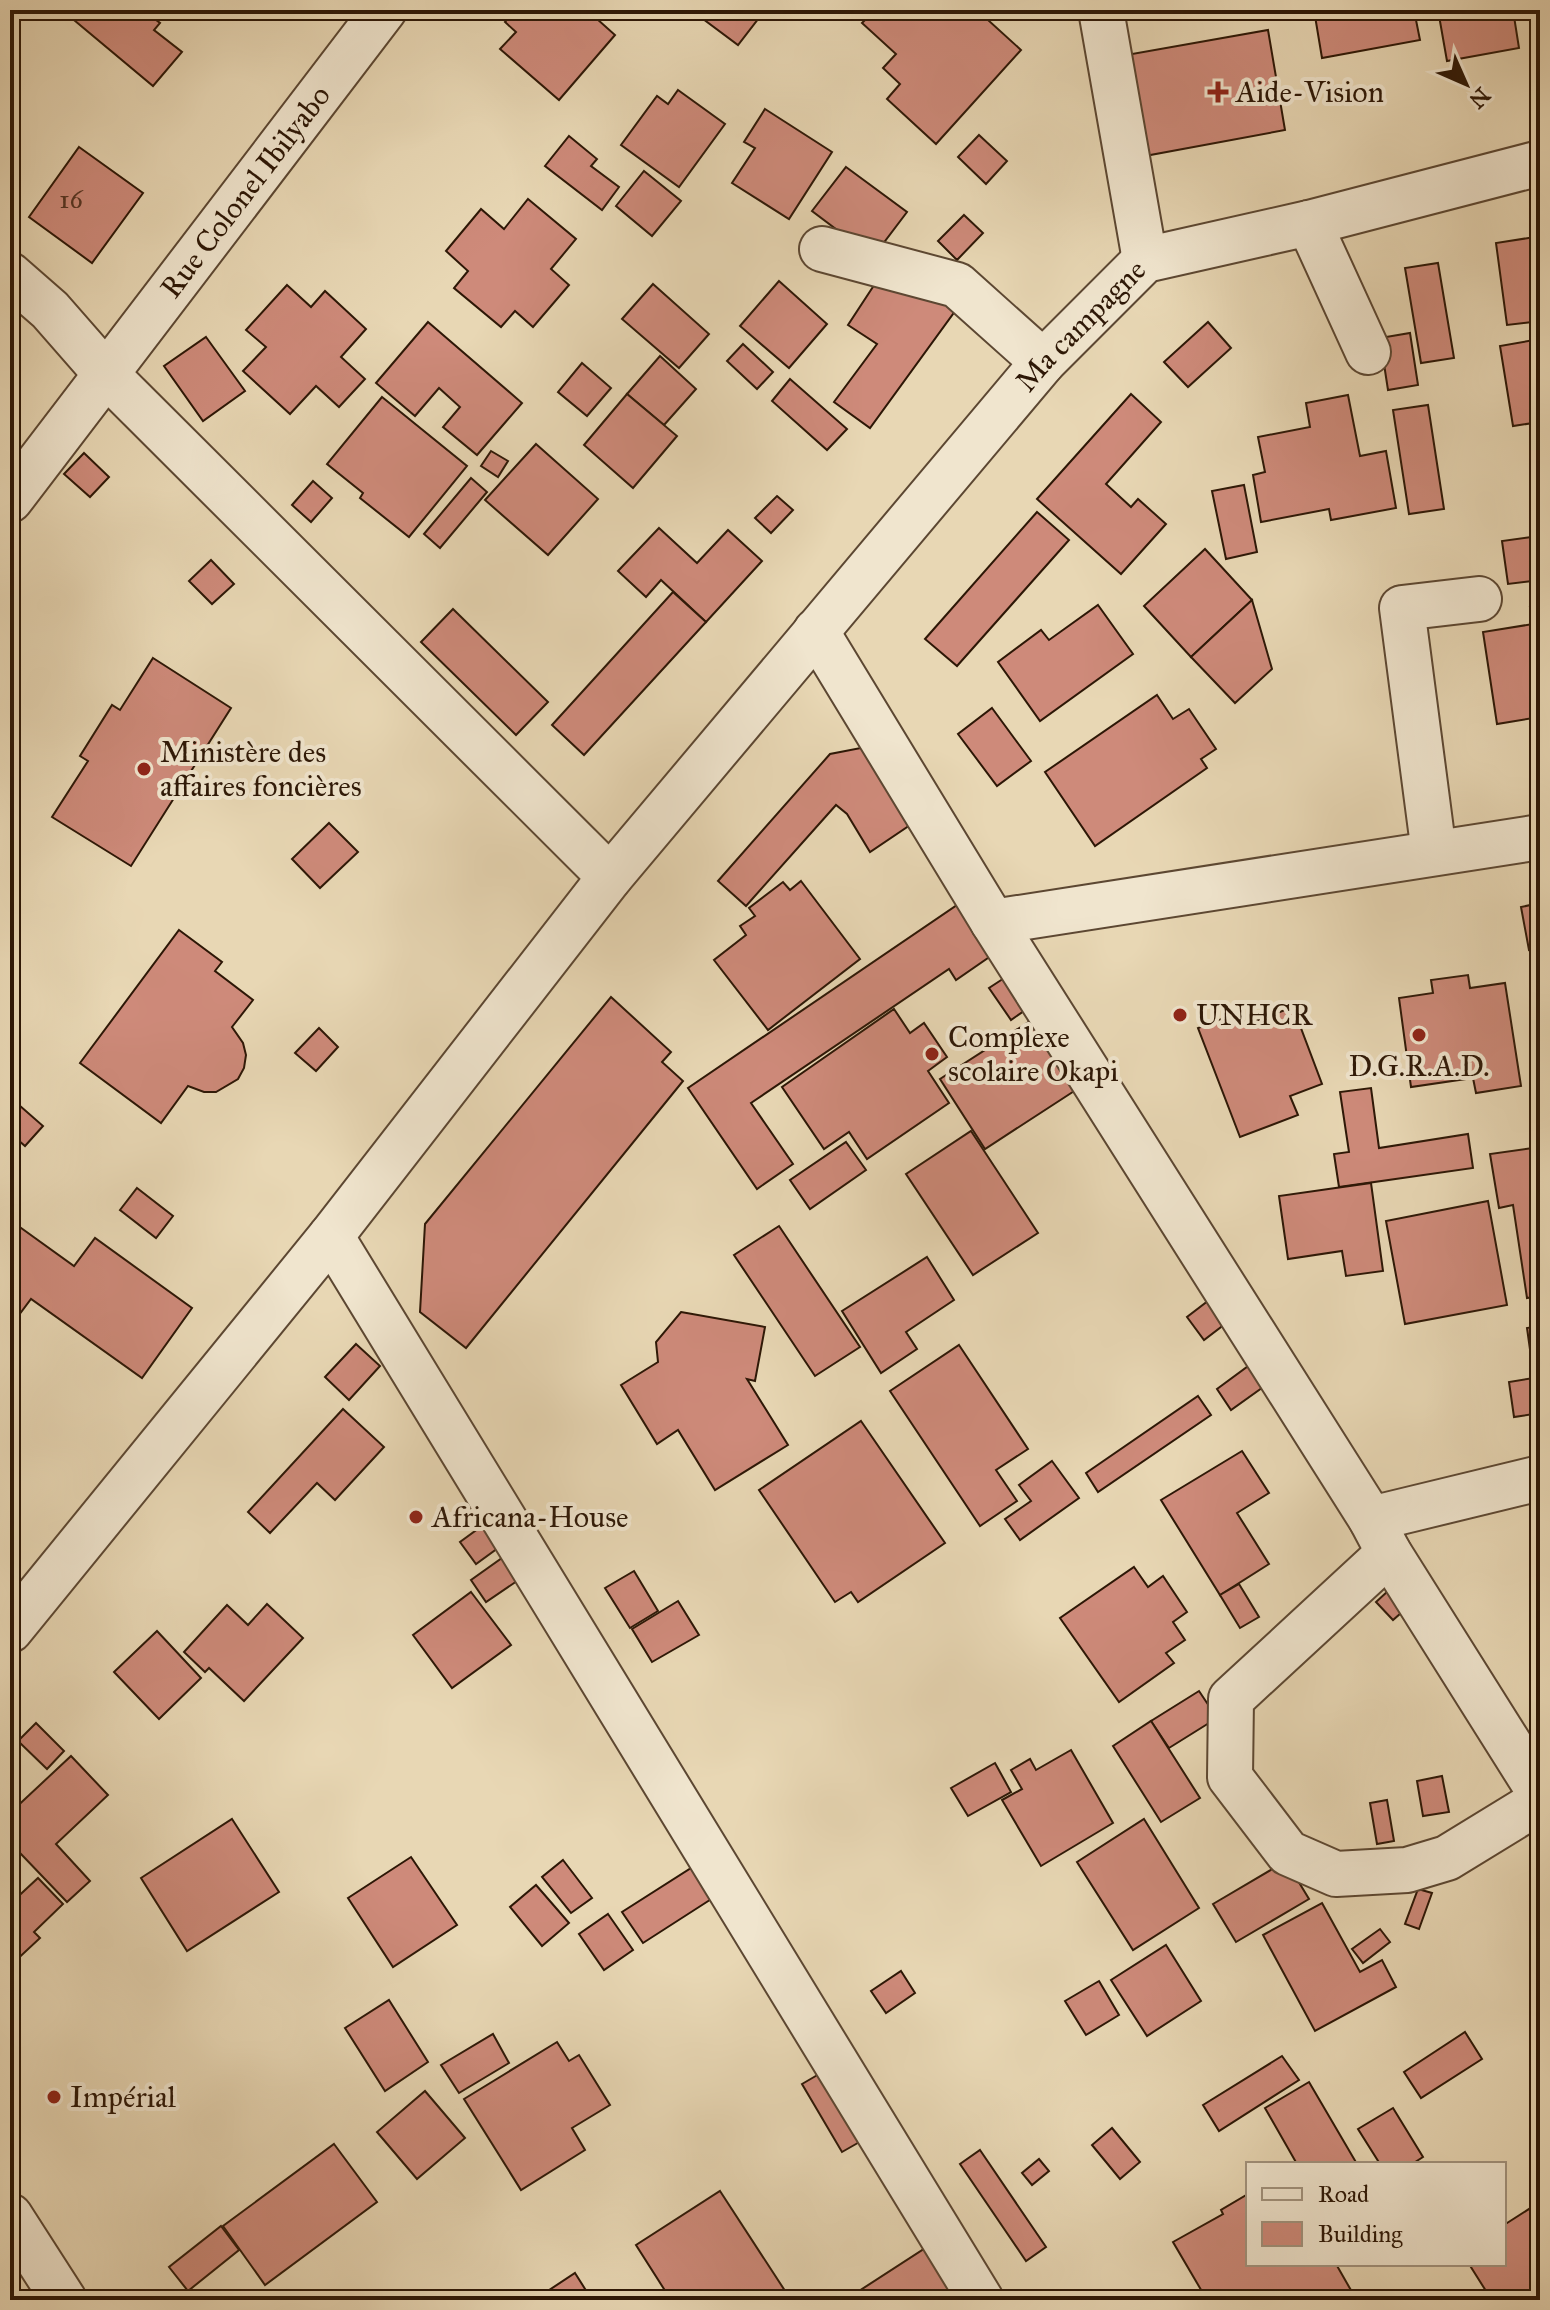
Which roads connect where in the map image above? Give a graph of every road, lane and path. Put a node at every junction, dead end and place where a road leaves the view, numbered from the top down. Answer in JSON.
{"nodes":[{"id":1,"x":384,"y":10,"type":"edge"},
{"id":2,"x":1101,"y":10,"type":"edge"},
{"id":3,"x":1540,"y":163,"type":"edge"},
{"id":4,"x":1309,"y":223,"type":"junction"},
{"id":5,"x":822,"y":249,"type":"dead end"},
{"id":6,"x":1145,"y":260,"type":"junction"},
{"id":7,"x":10,"y":275,"type":"edge"},
{"id":8,"x":1368,"y":352,"type":"dead end"},
{"id":9,"x":1043,"y":362,"type":"junction"},
{"id":10,"x":106,"y":374,"type":"junction"},
{"id":11,"x":10,"y":500,"type":"edge"},
{"id":12,"x":1479,"y":599,"type":"dead end"},
{"id":13,"x":816,"y":631,"type":"junction"},
{"id":14,"x":1540,"y":837,"type":"edge"},
{"id":15,"x":1434,"y":853,"type":"junction"},
{"id":16,"x":610,"y":877,"type":"junction"},
{"id":17,"x":993,"y":922,"type":"junction"},
{"id":18,"x":331,"y":1236,"type":"junction"},
{"id":19,"x":1540,"y":1478,"type":"edge"},
{"id":20,"x":1380,"y":1536,"type":"junction"},
{"id":21,"x":10,"y":1630,"type":"edge"},
{"id":22,"x":1540,"y":1793,"type":"edge"},
{"id":23,"x":1540,"y":1801,"type":"edge"},
{"id":24,"x":10,"y":2216,"type":"edge"},
{"id":25,"x":64,"y":2300,"type":"edge"},
{"id":26,"x":981,"y":2300,"type":"edge"}],
"edges":[{"from":1,"to":10,"type":"street","name":"Rue Colonel Ibilyabo"},
{"from":2,"to":6,"type":"street"},
{"from":3,"to":4,"type":"street","name":"Ma campagne"},
{"from":4,"to":6,"type":"street","name":"Ma campagne"},
{"from":4,"to":8,"type":"street"},
{"from":5,"to":9,"type":"street"},
{"from":6,"to":9,"type":"street","name":"Ma campagne"},
{"from":7,"to":10,"type":"street"},
{"from":9,"to":13,"type":"street","name":"Ma campagne"},
{"from":10,"to":11,"type":"street","name":"Rue Colonel Ibilyabo"},
{"from":10,"to":16,"type":"street"},
{"from":12,"to":15,"type":"street"},
{"from":13,"to":16,"type":"street","name":"Ma campagne"},
{"from":13,"to":17,"type":"street"},
{"from":14,"to":15,"type":"street"},
{"from":15,"to":17,"type":"street"},
{"from":16,"to":18,"type":"street","name":"Ma campagne"},
{"from":17,"to":20,"type":"street"},
{"from":18,"to":21,"type":"street","name":"Ma campagne"},
{"from":18,"to":26,"type":"street"},
{"from":19,"to":20,"type":"street"},
{"from":20,"to":22,"type":"street"},
{"from":20,"to":23,"type":"street"},
{"from":24,"to":25,"type":"street"}]}
